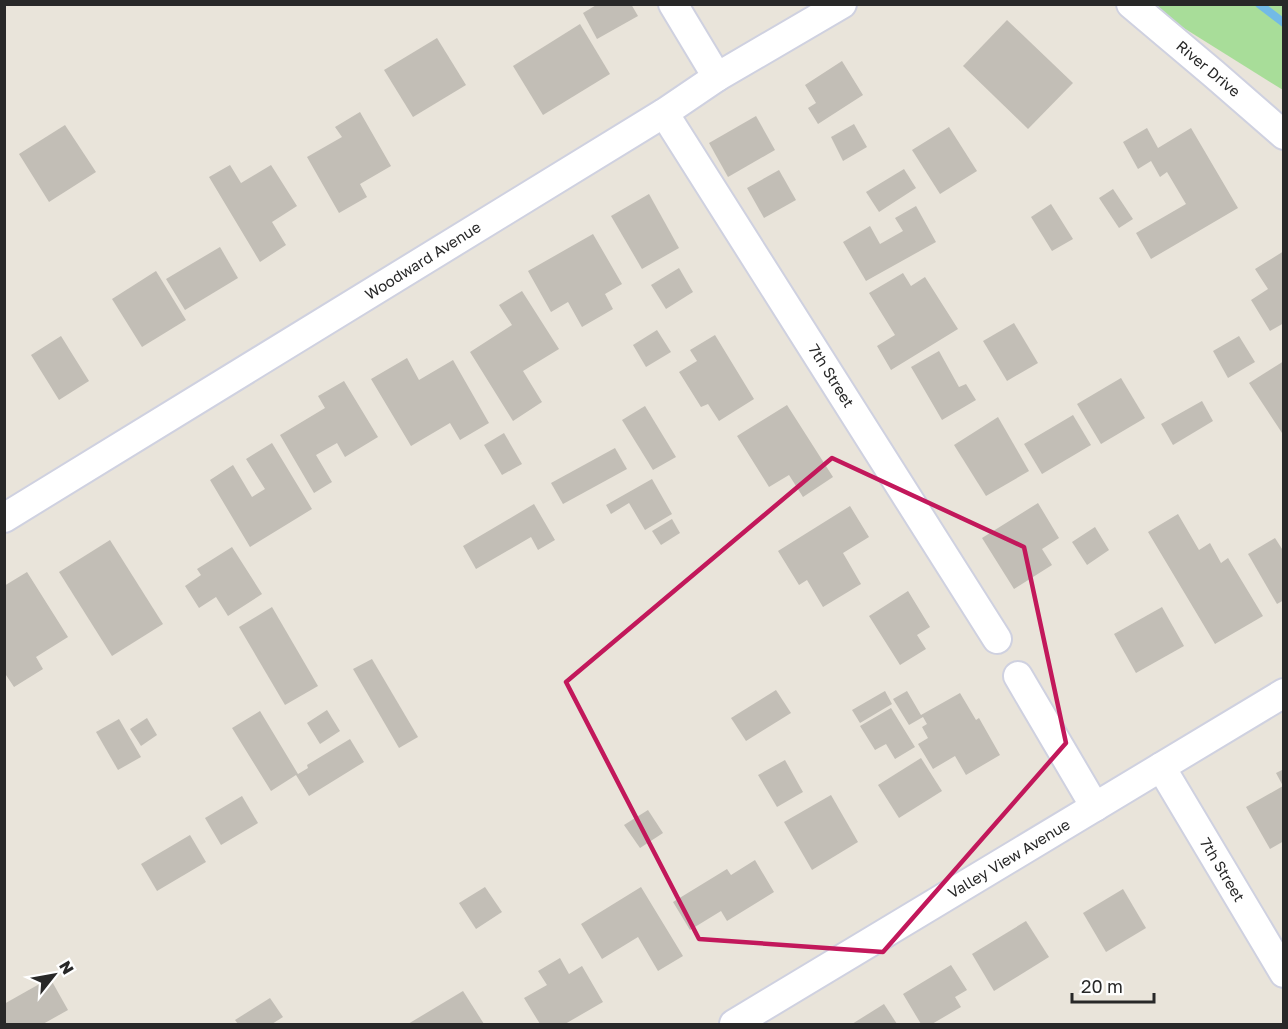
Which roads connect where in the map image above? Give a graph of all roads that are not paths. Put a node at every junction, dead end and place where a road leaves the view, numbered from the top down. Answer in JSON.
{"nodes":[{"id":1,"x":673,"y":4,"type":"edge"},
{"id":2,"x":842,"y":4,"type":"edge"},
{"id":3,"x":1131,"y":4,"type":"edge"},
{"id":4,"x":717,"y":77,"type":"junction"},
{"id":5,"x":664,"y":113,"type":"junction"},
{"id":6,"x":1284,"y":135,"type":"edge"},
{"id":7,"x":4,"y":518,"type":"edge"},
{"id":8,"x":997,"y":639,"type":"dead end"},
{"id":9,"x":1018,"y":676,"type":"dead end"},
{"id":10,"x":1284,"y":693,"type":"edge"},
{"id":11,"x":1161,"y":767,"type":"junction"},
{"id":12,"x":1095,"y":807,"type":"junction"},
{"id":13,"x":1284,"y":973,"type":"edge"},
{"id":14,"x":734,"y":1024,"type":"edge"}],
"edges":[{"from":1,"to":4,"type":"street"},
{"from":2,"to":4,"type":"street","name":"Woodward Avenue"},
{"from":3,"to":6,"type":"street","name":"River Drive"},
{"from":4,"to":5,"type":"street","name":"Woodward Avenue"},
{"from":5,"to":7,"type":"street","name":"Woodward Avenue"},
{"from":5,"to":8,"type":"street","name":"7th Street"},
{"from":9,"to":12,"type":"street"},
{"from":10,"to":11,"type":"street","name":"Valley View Avenue"},
{"from":11,"to":12,"type":"street","name":"Valley View Avenue"},
{"from":11,"to":13,"type":"street","name":"7th Street"},
{"from":12,"to":14,"type":"street","name":"Valley View Avenue"}]}
